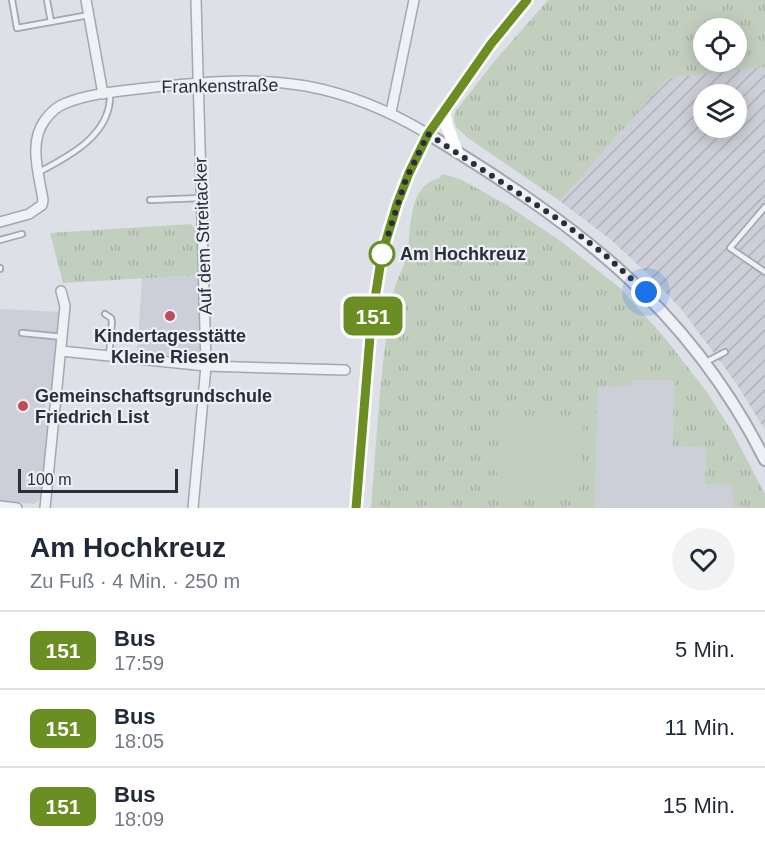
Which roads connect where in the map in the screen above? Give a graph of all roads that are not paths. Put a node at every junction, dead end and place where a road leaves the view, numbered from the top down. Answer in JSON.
{"nodes":[{"id":1,"x":12,"y":0,"type":"edge"},
{"id":2,"x":47,"y":0,"type":"edge"},
{"id":3,"x":86,"y":0,"type":"edge"},
{"id":4,"x":196,"y":0,"type":"edge"},
{"id":5,"x":414,"y":0,"type":"edge"},
{"id":6,"x":527,"y":0,"type":"edge"},
{"id":7,"x":89,"y":15,"type":"junction"},
{"id":8,"x":51,"y":22,"type":"junction"},
{"id":9,"x":199,"y":82,"type":"junction"},
{"id":10,"x":106,"y":93,"type":"junction"},
{"id":11,"x":444,"y":110,"type":"junction"},
{"id":12,"x":391,"y":112,"type":"junction"},
{"id":13,"x":428,"y":134,"type":"junction"},
{"id":14,"x":456,"y":152,"type":"junction"},
{"id":15,"x":39,"y":172,"type":"junction"},
{"id":16,"x":202,"y":198,"type":"junction"},
{"id":17,"x":150,"y":200,"type":"dead end"},
{"id":18,"x":765,"y":207,"type":"edge"},
{"id":19,"x":0,"y":222,"type":"edge"},
{"id":20,"x":22,"y":234,"type":"dead end"},
{"id":21,"x":0,"y":240,"type":"edge"},
{"id":22,"x":765,"y":272,"type":"edge"},
{"id":23,"x":61,"y":291,"type":"dead end"},
{"id":24,"x":105,"y":314,"type":"dead end"},
{"id":25,"x":22,"y":333,"type":"dead end"},
{"id":26,"x":63,"y":337,"type":"junction"},
{"id":27,"x":61,"y":351,"type":"junction"},
{"id":28,"x":725,"y":352,"type":"dead end"},
{"id":29,"x":109,"y":356,"type":"junction"},
{"id":30,"x":705,"y":362,"type":"junction"},
{"id":31,"x":206,"y":366,"type":"junction"},
{"id":32,"x":345,"y":370,"type":"dead end"},
{"id":33,"x":765,"y":460,"type":"edge"},
{"id":34,"x":0,"y":506,"type":"edge"},
{"id":35,"x":17,"y":508,"type":"edge"},
{"id":36,"x":45,"y":508,"type":"edge"},
{"id":37,"x":193,"y":508,"type":"edge"},
{"id":38,"x":356,"y":508,"type":"edge"}],
"edges":[{"from":1,"to":8,"type":"lane"},
{"from":2,"to":8,"type":"lane"},
{"from":3,"to":7,"type":"street"},
{"from":4,"to":9,"type":"street","name":"Auf dem Streitacker"},
{"from":5,"to":12,"type":"street"},
{"from":6,"to":11,"type":"main road"},
{"from":7,"to":8,"type":"lane"},
{"from":7,"to":10,"type":"street"},
{"from":9,"to":10,"type":"street","name":"Frankenstraße"},
{"from":9,"to":12,"type":"street","name":"Frankenstraße"},
{"from":9,"to":16,"type":"street","name":"Auf dem Streitacker"},
{"from":10,"to":15,"type":"lane"},
{"from":10,"to":15,"type":"street","name":"Frankenstraße"},
{"from":11,"to":13,"type":"main road"},
{"from":11,"to":14,"type":"main road"},
{"from":12,"to":13,"type":"street","name":"Frankenstraße"},
{"from":13,"to":14,"type":"street"},
{"from":13,"to":38,"type":"main road"},
{"from":14,"to":30,"type":"street"},
{"from":15,"to":19,"type":"street","name":"Frankenstraße"},
{"from":16,"to":17,"type":"lane"},
{"from":16,"to":31,"type":"street","name":"Auf dem Streitacker"},
{"from":18,"to":22,"type":"lane"},
{"from":20,"to":21,"type":"lane"},
{"from":23,"to":26,"type":"street"},
{"from":24,"to":29,"type":"lane"},
{"from":25,"to":26,"type":"lane"},
{"from":26,"to":27,"type":"street"},
{"from":27,"to":29,"type":"street"},
{"from":27,"to":36,"type":"street"},
{"from":28,"to":30,"type":"lane"},
{"from":29,"to":31,"type":"street"},
{"from":30,"to":33,"type":"street"},
{"from":31,"to":32,"type":"street"},
{"from":31,"to":37,"type":"street","name":"Auf dem Streitacker"},
{"from":34,"to":35,"type":"street"}]}
